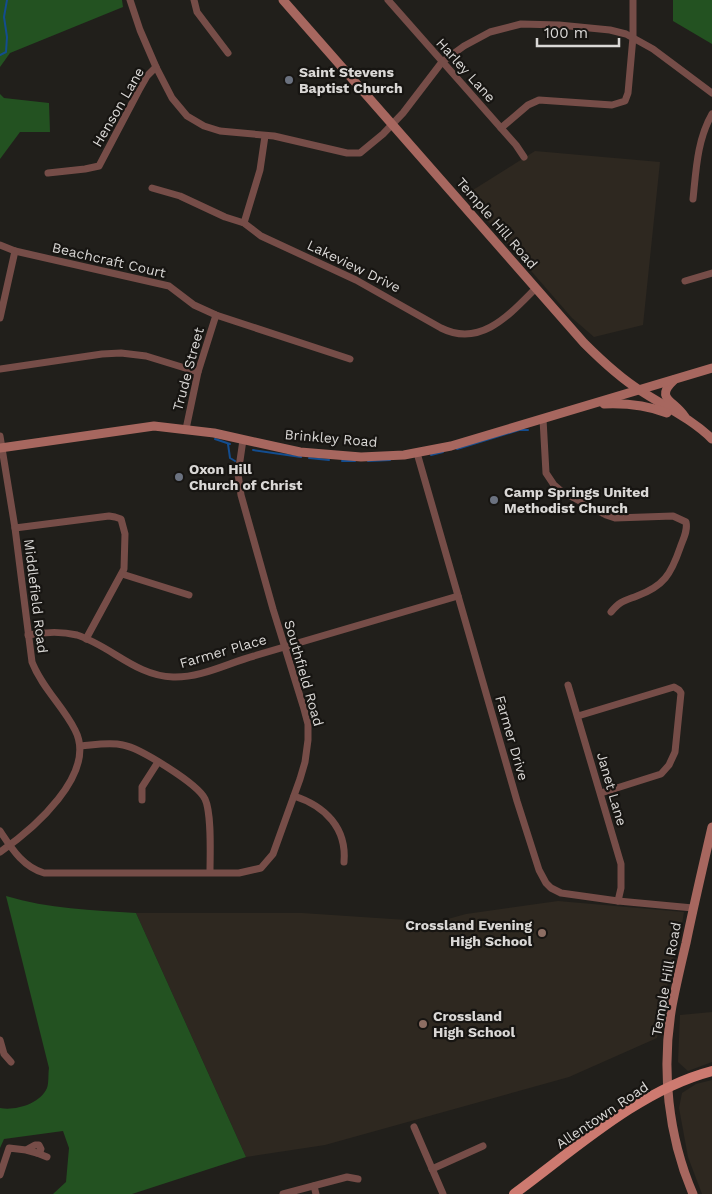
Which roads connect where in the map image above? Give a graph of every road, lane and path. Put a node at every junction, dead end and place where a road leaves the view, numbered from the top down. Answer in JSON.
{"nodes":[{"id":1,"x":130,"y":0,"type":"edge"},
{"id":2,"x":194,"y":0,"type":"edge"},
{"id":3,"x":282,"y":0,"type":"edge"},
{"id":4,"x":388,"y":0,"type":"edge"},
{"id":5,"x":633,"y":0,"type":"edge"},
{"id":6,"x":633,"y":38,"type":"junction"},
{"id":7,"x":228,"y":53,"type":"dead end"},
{"id":8,"x":442,"y":62,"type":"junction"},
{"id":9,"x":156,"y":67,"type":"junction"},
{"id":10,"x":712,"y":93,"type":"edge"},
{"id":11,"x":712,"y":114,"type":"edge"},
{"id":12,"x":392,"y":125,"type":"junction"},
{"id":13,"x":501,"y":128,"type":"junction"},
{"id":14,"x":265,"y":136,"type":"junction"},
{"id":15,"x":524,"y":157,"type":"dead end"},
{"id":16,"x":48,"y":173,"type":"dead end"},
{"id":17,"x":152,"y":188,"type":"dead end"},
{"id":18,"x":693,"y":199,"type":"dead end"},
{"id":19,"x":244,"y":223,"type":"junction"},
{"id":20,"x":0,"y":245,"type":"edge"},
{"id":21,"x":15,"y":251,"type":"junction"},
{"id":22,"x":712,"y":273,"type":"edge"},
{"id":23,"x":685,"y":280,"type":"dead end"},
{"id":24,"x":536,"y":288,"type":"junction"},
{"id":25,"x":216,"y":315,"type":"junction"},
{"id":26,"x":0,"y":318,"type":"edge"},
{"id":27,"x":350,"y":359,"type":"dead end"},
{"id":28,"x":712,"y":368,"type":"edge"},
{"id":29,"x":0,"y":369,"type":"edge"},
{"id":30,"x":198,"y":372,"type":"junction"},
{"id":31,"x":674,"y":380,"type":"junction"},
{"id":32,"x":638,"y":390,"type":"junction"},
{"id":33,"x":592,"y":404,"type":"junction"},
{"id":34,"x":543,"y":419,"type":"junction"},
{"id":35,"x":686,"y":420,"type":"junction"},
{"id":36,"x":186,"y":429,"type":"junction"},
{"id":37,"x":0,"y":436,"type":"edge"},
{"id":38,"x":712,"y":439,"type":"edge"},
{"id":39,"x":243,"y":440,"type":"junction"},
{"id":40,"x":1,"y":448,"type":"edge"},
{"id":41,"x":417,"y":453,"type":"junction"},
{"id":42,"x":15,"y":528,"type":"junction"},
{"id":43,"x":122,"y":574,"type":"junction"},
{"id":44,"x":189,"y":595,"type":"dead end"},
{"id":45,"x":458,"y":596,"type":"junction"},
{"id":46,"x":611,"y":612,"type":"dead end"},
{"id":47,"x":28,"y":635,"type":"junction"},
{"id":48,"x":86,"y":639,"type":"junction"},
{"id":49,"x":284,"y":647,"type":"junction"},
{"id":50,"x":568,"y":686,"type":"dead end"},
{"id":51,"x":578,"y":716,"type":"junction"},
{"id":52,"x":81,"y":746,"type":"junction"},
{"id":53,"x":158,"y":762,"type":"junction"},
{"id":54,"x":600,"y":793,"type":"junction"},
{"id":55,"x":294,"y":796,"type":"junction"},
{"id":56,"x":142,"y":800,"type":"dead end"},
{"id":57,"x":712,"y":827,"type":"edge"},
{"id":58,"x":0,"y":831,"type":"edge"},
{"id":59,"x":10,"y":846,"type":"junction"},
{"id":60,"x":0,"y":852,"type":"edge"},
{"id":61,"x":344,"y":862,"type":"dead end"},
{"id":62,"x":210,"y":872,"type":"junction"},
{"id":63,"x":618,"y":901,"type":"junction"},
{"id":64,"x":693,"y":908,"type":"junction"},
{"id":65,"x":0,"y":1040,"type":"edge"},
{"id":66,"x":11,"y":1062,"type":"dead end"},
{"id":67,"x":712,"y":1071,"type":"edge"},
{"id":68,"x":669,"y":1088,"type":"junction"},
{"id":69,"x":414,"y":1126,"type":"dead end"},
{"id":70,"x":483,"y":1146,"type":"dead end"},
{"id":71,"x":47,"y":1157,"type":"dead end"},
{"id":72,"x":432,"y":1169,"type":"junction"},
{"id":73,"x":0,"y":1175,"type":"edge"},
{"id":74,"x":358,"y":1179,"type":"dead end"},
{"id":75,"x":314,"y":1186,"type":"junction"},
{"id":76,"x":283,"y":1194,"type":"edge"},
{"id":77,"x":316,"y":1194,"type":"edge"},
{"id":78,"x":443,"y":1194,"type":"edge"},
{"id":79,"x":514,"y":1194,"type":"edge"},
{"id":80,"x":693,"y":1194,"type":"edge"}],
"edges":[{"from":1,"to":9,"type":"street"},
{"from":2,"to":7,"type":"street"},
{"from":3,"to":12,"type":"main road","name":"Temple Hill Road"},
{"from":4,"to":8,"type":"street","name":"Harley Lane"},
{"from":5,"to":6,"type":"street"},
{"from":6,"to":8,"type":"street"},
{"from":6,"to":10,"type":"street"},
{"from":6,"to":13,"type":"street"},
{"from":8,"to":12,"type":"street"},
{"from":8,"to":13,"type":"street","name":"Harley Lane"},
{"from":9,"to":14,"type":"street"},
{"from":9,"to":16,"type":"street","name":"Henson Lane"},
{"from":11,"to":18,"type":"street"},
{"from":12,"to":14,"type":"street"},
{"from":12,"to":24,"type":"main road","name":"Temple Hill Road"},
{"from":13,"to":15,"type":"street","name":"Harley Lane"},
{"from":14,"to":19,"type":"street"},
{"from":17,"to":19,"type":"street","name":"Lakeview Drive"},
{"from":19,"to":24,"type":"street","name":"Lakeview Drive"},
{"from":20,"to":21,"type":"street","name":"Beachcraft Court"},
{"from":21,"to":25,"type":"street","name":"Beachcraft Court"},
{"from":21,"to":26,"type":"street"},
{"from":22,"to":23,"type":"street"},
{"from":24,"to":32,"type":"main road","name":"Temple Hill Road"},
{"from":25,"to":27,"type":"street","name":"Beachcraft Court"},
{"from":25,"to":30,"type":"street","name":"Trude Street"},
{"from":28,"to":31,"type":"main road","name":"Brinkley Road"},
{"from":29,"to":30,"type":"street"},
{"from":30,"to":36,"type":"street","name":"Trude Street"},
{"from":31,"to":32,"type":"main road","name":"Brinkley Road"},
{"from":31,"to":35,"type":"main road"},
{"from":32,"to":33,"type":"main road","name":"Brinkley Road"},
{"from":32,"to":35,"type":"main road","name":"Temple Hill Road"},
{"from":33,"to":34,"type":"main road","name":"Brinkley Road"},
{"from":33,"to":35,"type":"main road"},
{"from":34,"to":41,"type":"main road","name":"Brinkley Road"},
{"from":34,"to":46,"type":"street"},
{"from":35,"to":38,"type":"main road","name":"Temple Hill Road"},
{"from":36,"to":39,"type":"main road","name":"Brinkley Road"},
{"from":36,"to":40,"type":"main road","name":"Brinkley Road"},
{"from":37,"to":40,"type":"street","name":"Middlefield Road"},
{"from":39,"to":41,"type":"main road","name":"Brinkley Road"},
{"from":39,"to":49,"type":"street","name":"Southfield Road"},
{"from":40,"to":42,"type":"street","name":"Middlefield Road"},
{"from":41,"to":45,"type":"street","name":"Farmer Drive"},
{"from":42,"to":43,"type":"street"},
{"from":42,"to":47,"type":"street","name":"Middlefield Road"},
{"from":43,"to":44,"type":"street"},
{"from":43,"to":48,"type":"street"},
{"from":45,"to":49,"type":"street","name":"Farmer Place"},
{"from":45,"to":63,"type":"street","name":"Farmer Drive"},
{"from":47,"to":48,"type":"street","name":"Farmer Place"},
{"from":47,"to":52,"type":"street","name":"Middlefield Road"},
{"from":48,"to":49,"type":"street","name":"Farmer Place"},
{"from":49,"to":55,"type":"street","name":"Southfield Road"},
{"from":50,"to":51,"type":"street","name":"Janet Lane"},
{"from":51,"to":54,"type":"street","name":"Janet Lane"},
{"from":51,"to":54,"type":"street"},
{"from":52,"to":53,"type":"street"},
{"from":52,"to":59,"type":"street"},
{"from":53,"to":56,"type":"street"},
{"from":53,"to":62,"type":"street"},
{"from":54,"to":63,"type":"street","name":"Janet Lane"},
{"from":55,"to":61,"type":"street"},
{"from":55,"to":62,"type":"street","name":"Southfield Road"},
{"from":57,"to":64,"type":"main road","name":"Temple Hill Road"},
{"from":58,"to":59,"type":"street","name":"Southfield Road"},
{"from":59,"to":60,"type":"street"},
{"from":59,"to":62,"type":"street","name":"Southfield Road"},
{"from":63,"to":64,"type":"street","name":"Farmer Drive"},
{"from":64,"to":68,"type":"main road","name":"Temple Hill Road"},
{"from":65,"to":66,"type":"street"},
{"from":67,"to":68,"type":"main road","name":"Allentown Road"},
{"from":68,"to":79,"type":"main road","name":"Allentown Road"},
{"from":68,"to":80,"type":"main road","name":"Temple Hill Road"},
{"from":69,"to":72,"type":"street"},
{"from":70,"to":72,"type":"street"},
{"from":71,"to":73,"type":"street"},
{"from":72,"to":78,"type":"street"},
{"from":74,"to":75,"type":"street"},
{"from":75,"to":76,"type":"street"},
{"from":75,"to":77,"type":"street"}]}
